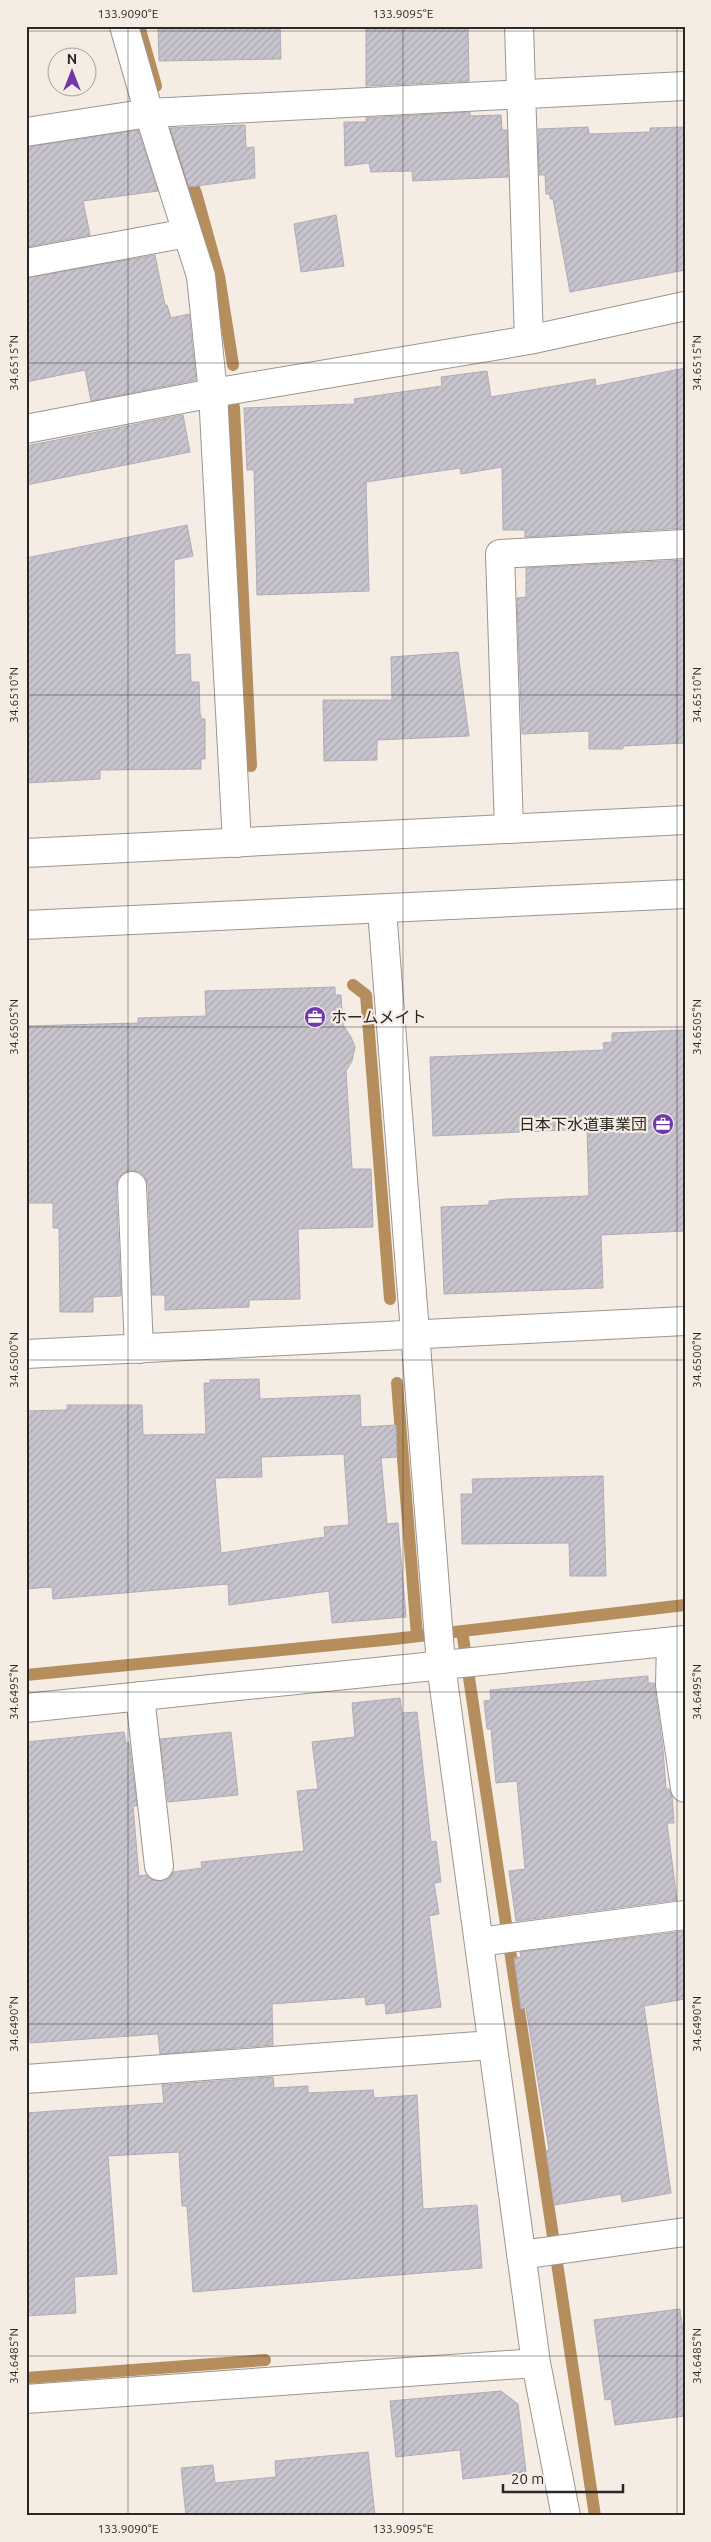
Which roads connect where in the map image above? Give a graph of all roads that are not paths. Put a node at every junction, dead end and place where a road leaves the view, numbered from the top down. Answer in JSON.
{"nodes":[{"id":1,"x":124,"y":26,"type":"edge"},
{"id":2,"x":519,"y":26,"type":"edge"},
{"id":3,"x":685,"y":86,"type":"edge"},
{"id":4,"x":522,"y":94,"type":"junction"},
{"id":5,"x":149,"y":113,"type":"junction"},
{"id":6,"x":26,"y":132,"type":"edge"},
{"id":7,"x":187,"y":233,"type":"junction"},
{"id":8,"x":26,"y":263,"type":"edge"},
{"id":9,"x":685,"y":306,"type":"edge"},
{"id":10,"x":529,"y":340,"type":"junction"},
{"id":11,"x":213,"y":393,"type":"junction"},
{"id":12,"x":26,"y":429,"type":"edge"},
{"id":13,"x":685,"y":544,"type":"edge"},
{"id":14,"x":685,"y":820,"type":"edge"},
{"id":15,"x":509,"y":829,"type":"junction"},
{"id":16,"x":237,"y":843,"type":"junction"},
{"id":17,"x":26,"y":853,"type":"edge"},
{"id":18,"x":685,"y":894,"type":"edge"},
{"id":19,"x":382,"y":910,"type":"junction"},
{"id":20,"x":26,"y":925,"type":"edge"},
{"id":21,"x":132,"y":1186,"type":"dead end"},
{"id":22,"x":685,"y":1321,"type":"edge"},
{"id":23,"x":416,"y":1334,"type":"junction"},
{"id":24,"x":139,"y":1349,"type":"junction"},
{"id":25,"x":26,"y":1354,"type":"edge"},
{"id":26,"x":678,"y":1641,"type":"edge"},
{"id":27,"x":450,"y":1651,"type":"junction"},
{"id":28,"x":140,"y":1696,"type":"junction"},
{"id":29,"x":26,"y":1708,"type":"edge"},
{"id":30,"x":685,"y":1788,"type":"edge"},
{"id":31,"x":158,"y":1866,"type":"dead end"},
{"id":32,"x":685,"y":1915,"type":"edge"},
{"id":33,"x":498,"y":1940,"type":"junction"},
{"id":34,"x":492,"y":2045,"type":"junction"},
{"id":35,"x":26,"y":2079,"type":"edge"},
{"id":36,"x":685,"y":2232,"type":"edge"},
{"id":37,"x":521,"y":2255,"type":"junction"},
{"id":38,"x":536,"y":2363,"type":"junction"},
{"id":39,"x":26,"y":2399,"type":"edge"},
{"id":40,"x":566,"y":2516,"type":"edge"}],
"edges":[{"from":1,"to":5,"type":"street"},
{"from":2,"to":4,"type":"street"},
{"from":3,"to":4,"type":"street"},
{"from":4,"to":5,"type":"street"},
{"from":4,"to":10,"type":"street"},
{"from":5,"to":6,"type":"street"},
{"from":5,"to":7,"type":"street"},
{"from":7,"to":8,"type":"street"},
{"from":7,"to":11,"type":"street"},
{"from":9,"to":10,"type":"street"},
{"from":10,"to":11,"type":"street"},
{"from":11,"to":12,"type":"street"},
{"from":11,"to":16,"type":"street"},
{"from":13,"to":15,"type":"street"},
{"from":14,"to":15,"type":"street"},
{"from":15,"to":16,"type":"street"},
{"from":16,"to":17,"type":"street"},
{"from":18,"to":19,"type":"street"},
{"from":19,"to":20,"type":"street"},
{"from":19,"to":23,"type":"street"},
{"from":21,"to":24,"type":"street"},
{"from":22,"to":23,"type":"street"},
{"from":23,"to":24,"type":"street"},
{"from":23,"to":27,"type":"street"},
{"from":24,"to":25,"type":"street"},
{"from":26,"to":27,"type":"street"},
{"from":26,"to":30,"type":"street"},
{"from":27,"to":28,"type":"street"},
{"from":27,"to":33,"type":"street"},
{"from":28,"to":29,"type":"street"},
{"from":28,"to":31,"type":"street"},
{"from":32,"to":33,"type":"street"},
{"from":33,"to":34,"type":"street"},
{"from":34,"to":35,"type":"street"},
{"from":34,"to":37,"type":"street"},
{"from":36,"to":37,"type":"street"},
{"from":37,"to":38,"type":"street"},
{"from":38,"to":39,"type":"street"},
{"from":38,"to":40,"type":"street"}]}
